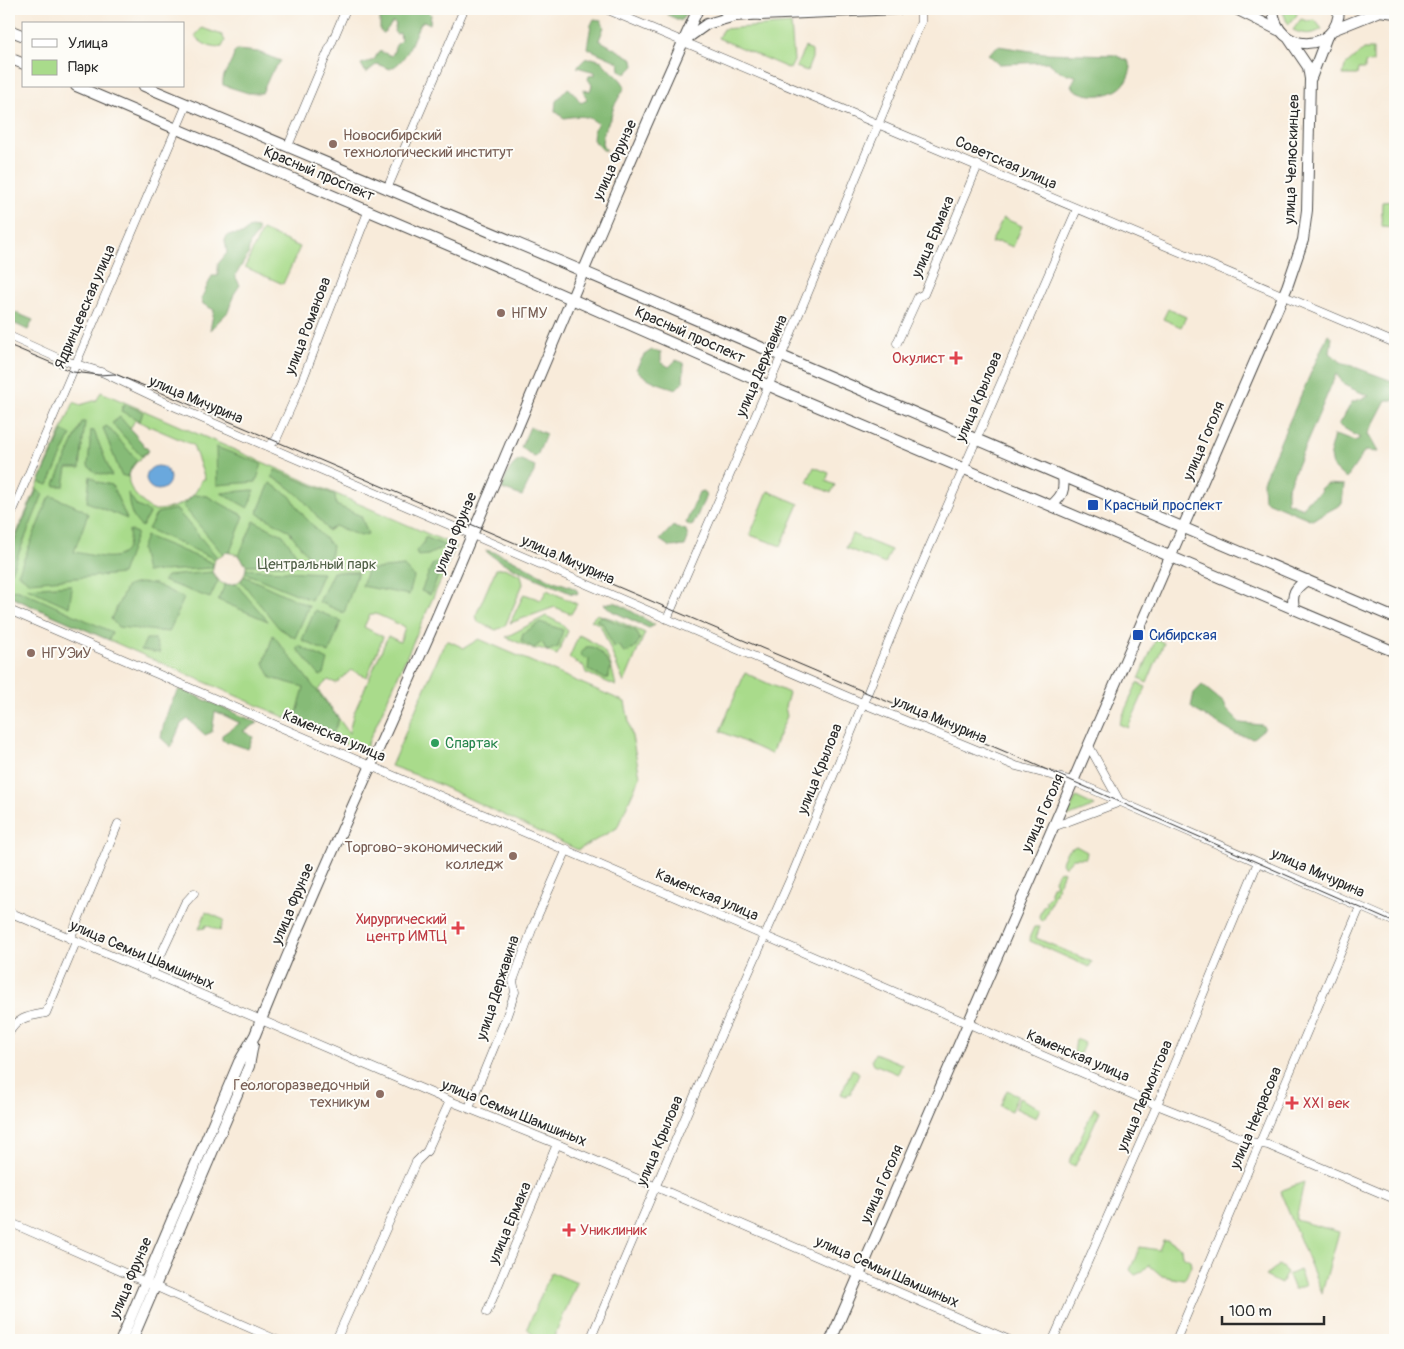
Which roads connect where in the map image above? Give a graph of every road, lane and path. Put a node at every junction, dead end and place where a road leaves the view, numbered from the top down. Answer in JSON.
{"nodes":[{"id":1,"x":346,"y":9,"type":"edge"},
{"id":2,"x":464,"y":9,"type":"edge"},
{"id":3,"x":606,"y":9,"type":"edge"},
{"id":4,"x":698,"y":9,"type":"edge"},
{"id":5,"x":722,"y":9,"type":"edge"},
{"id":6,"x":775,"y":9,"type":"edge"},
{"id":7,"x":898,"y":9,"type":"edge"},
{"id":8,"x":921,"y":9,"type":"edge"},
{"id":9,"x":1236,"y":9,"type":"edge"},
{"id":10,"x":1273,"y":9,"type":"edge"},
{"id":11,"x":1339,"y":9,"type":"edge"},
{"id":12,"x":1373,"y":10,"type":"edge"},
{"id":13,"x":1395,"y":12,"type":"edge"},
{"id":14,"x":760,"y":15,"type":"junction"},
{"id":15,"x":734,"y":16,"type":"junction"},
{"id":16,"x":9,"y":30,"type":"edge"},
{"id":17,"x":1278,"y":30,"type":"junction"},
{"id":18,"x":1330,"y":33,"type":"junction"},
{"id":19,"x":22,"y":35,"type":"edge"},
{"id":20,"x":1289,"y":39,"type":"junction"},
{"id":21,"x":683,"y":42,"type":"junction"},
{"id":22,"x":9,"y":58,"type":"edge"},
{"id":23,"x":22,"y":63,"type":"edge"},
{"id":24,"x":1310,"y":79,"type":"junction"},
{"id":25,"x":81,"y":88,"type":"edge"},
{"id":26,"x":149,"y":88,"type":"edge"},
{"id":27,"x":187,"y":104,"type":"junction"},
{"id":28,"x":880,"y":124,"type":"junction"},
{"id":29,"x":176,"y":129,"type":"junction"},
{"id":30,"x":288,"y":146,"type":"junction"},
{"id":31,"x":978,"y":165,"type":"junction"},
{"id":32,"x":387,"y":189,"type":"junction"},
{"id":33,"x":1077,"y":209,"type":"junction"},
{"id":34,"x":368,"y":212,"type":"junction"},
{"id":35,"x":584,"y":270,"type":"junction"},
{"id":36,"x":1284,"y":297,"type":"junction"},
{"id":37,"x":572,"y":300,"type":"junction"},
{"id":38,"x":9,"y":336,"type":"edge"},
{"id":39,"x":897,"y":343,"type":"dead end"},
{"id":40,"x":1395,"y":343,"type":"edge"},
{"id":41,"x":782,"y":356,"type":"junction"},
{"id":42,"x":77,"y":363,"type":"junction"},
{"id":43,"x":768,"y":385,"type":"junction"},
{"id":44,"x":975,"y":440,"type":"junction"},
{"id":45,"x":268,"y":446,"type":"junction"},
{"id":46,"x":964,"y":468,"type":"junction"},
{"id":47,"x":1063,"y":477,"type":"junction"},
{"id":48,"x":1052,"y":505,"type":"junction"},
{"id":49,"x":9,"y":520,"type":"edge"},
{"id":50,"x":1184,"y":529,"type":"junction"},
{"id":51,"x":472,"y":533,"type":"junction"},
{"id":52,"x":1172,"y":556,"type":"junction"},
{"id":53,"x":1306,"y":580,"type":"junction"},
{"id":54,"x":1294,"y":608,"type":"junction"},
{"id":55,"x":9,"y":610,"type":"edge"},
{"id":56,"x":1395,"y":618,"type":"edge"},
{"id":57,"x":668,"y":619,"type":"junction"},
{"id":58,"x":1395,"y":652,"type":"edge"},
{"id":59,"x":862,"y":703,"type":"junction"},
{"id":60,"x":1089,"y":746,"type":"junction"},
{"id":61,"x":370,"y":767,"type":"junction"},
{"id":62,"x":1073,"y":781,"type":"junction"},
{"id":63,"x":1120,"y":802,"type":"junction"},
{"id":64,"x":118,"y":824,"type":"dead end"},
{"id":65,"x":1053,"y":827,"type":"junction"},
{"id":66,"x":567,"y":849,"type":"junction"},
{"id":67,"x":1258,"y":862,"type":"junction"},
{"id":68,"x":194,"y":894,"type":"dead end"},
{"id":69,"x":1360,"y":907,"type":"junction"},
{"id":70,"x":9,"y":912,"type":"edge"},
{"id":71,"x":1395,"y":922,"type":"edge"},
{"id":72,"x":764,"y":935,"type":"junction"},
{"id":73,"x":73,"y":940,"type":"junction"},
{"id":74,"x":152,"y":974,"type":"junction"},
{"id":75,"x":261,"y":1020,"type":"junction"},
{"id":76,"x":968,"y":1024,"type":"junction"},
{"id":77,"x":9,"y":1033,"type":"edge"},
{"id":78,"x":450,"y":1101,"type":"junction"},
{"id":79,"x":1157,"y":1104,"type":"junction"},
{"id":80,"x":469,"y":1108,"type":"junction"},
{"id":81,"x":557,"y":1144,"type":"junction"},
{"id":82,"x":1260,"y":1144,"type":"junction"},
{"id":83,"x":655,"y":1188,"type":"junction"},
{"id":84,"x":1395,"y":1198,"type":"edge"},
{"id":85,"x":9,"y":1222,"type":"edge"},
{"id":86,"x":859,"y":1274,"type":"junction"},
{"id":87,"x":150,"y":1286,"type":"junction"},
{"id":88,"x":487,"y":1312,"type":"dead end"},
{"id":89,"x":121,"y":1340,"type":"edge"},
{"id":90,"x":132,"y":1340,"type":"edge"},
{"id":91,"x":277,"y":1340,"type":"edge"},
{"id":92,"x":336,"y":1340,"type":"edge"},
{"id":93,"x":590,"y":1340,"type":"edge"},
{"id":94,"x":830,"y":1340,"type":"edge"},
{"id":95,"x":1009,"y":1340,"type":"edge"},
{"id":96,"x":1053,"y":1340,"type":"edge"},
{"id":97,"x":1176,"y":1340,"type":"edge"}],
"edges":[{"from":1,"to":30,"type":"street"},
{"from":2,"to":32,"type":"street"},
{"from":3,"to":21,"type":"street","name":"Советская улица"},
{"from":4,"to":21,"type":"main road","name":"улица Фрунзе"},
{"from":5,"to":15,"type":"main road"},
{"from":6,"to":14,"type":"main road"},
{"from":7,"to":14,"type":"main road","name":"улица Фрунзе"},
{"from":8,"to":28,"type":"street","name":"улица Державина"},
{"from":9,"to":17,"type":"main road"},
{"from":10,"to":17,"type":"main road"},
{"from":11,"to":18,"type":"main road","name":"улица Челюскинцев"},
{"from":12,"to":13,"type":"main road"},
{"from":12,"to":18,"type":"main road"},
{"from":14,"to":15,"type":"main road","name":"улица Фрунзе"},
{"from":15,"to":21,"type":"main road","name":"улица Фрунзе"},
{"from":16,"to":19,"type":"main road"},
{"from":17,"to":20,"type":"main road"},
{"from":18,"to":20,"type":"main road"},
{"from":18,"to":24,"type":"main road","name":"улица Челюскинцев"},
{"from":20,"to":24,"type":"main road","name":"улица Челюскинцев"},
{"from":21,"to":28,"type":"street","name":"Советская улица"},
{"from":21,"to":35,"type":"main road","name":"улица Фрунзе"},
{"from":22,"to":23,"type":"main road"},
{"from":24,"to":36,"type":"main road","name":"улица Челюскинцев"},
{"from":25,"to":29,"type":"main road","name":"Красный проспект"},
{"from":26,"to":27,"type":"main road","name":"Красный проспект"},
{"from":27,"to":29,"type":"street","name":"Ядринцевская улица"},
{"from":27,"to":30,"type":"main road","name":"Красный проспект"},
{"from":28,"to":31,"type":"street","name":"Советская улица"},
{"from":28,"to":41,"type":"street","name":"улица Державина"},
{"from":29,"to":34,"type":"main road","name":"Красный проспект"},
{"from":29,"to":42,"type":"street","name":"Ядринцевская улица"},
{"from":30,"to":32,"type":"main road","name":"Красный проспект"},
{"from":31,"to":33,"type":"street","name":"Советская улица"},
{"from":31,"to":39,"type":"street","name":"улица Ермака"},
{"from":32,"to":35,"type":"main road","name":"Красный проспект"},
{"from":33,"to":36,"type":"street","name":"Советская улица"},
{"from":33,"to":44,"type":"street","name":"улица Крылова"},
{"from":34,"to":37,"type":"main road","name":"Красный проспект"},
{"from":34,"to":45,"type":"street","name":"улица Романова"},
{"from":35,"to":37,"type":"main road","name":"улица Фрунзе"},
{"from":35,"to":41,"type":"main road","name":"Красный проспект"},
{"from":36,"to":40,"type":"street","name":"Советская улица"},
{"from":36,"to":50,"type":"main road","name":"улица Гоголя"},
{"from":37,"to":43,"type":"main road","name":"Красный проспект"},
{"from":37,"to":51,"type":"main road","name":"улица Фрунзе"},
{"from":38,"to":42,"type":"street","name":"улица Мичурина"},
{"from":41,"to":43,"type":"street","name":"улица Державина"},
{"from":41,"to":44,"type":"main road","name":"Красный проспект"},
{"from":42,"to":45,"type":"street","name":"улица Мичурина"},
{"from":42,"to":49,"type":"street","name":"Ядринцевская улица"},
{"from":43,"to":46,"type":"main road","name":"Красный проспект"},
{"from":43,"to":57,"type":"street","name":"улица Державина"},
{"from":44,"to":46,"type":"street","name":"улица Крылова"},
{"from":44,"to":47,"type":"main road","name":"Красный проспект"},
{"from":45,"to":51,"type":"street","name":"улица Мичурина"},
{"from":46,"to":48,"type":"main road","name":"Красный проспект"},
{"from":46,"to":59,"type":"street","name":"улица Крылова"},
{"from":47,"to":48,"type":"main road"},
{"from":47,"to":50,"type":"main road","name":"Красный проспект"},
{"from":48,"to":52,"type":"main road","name":"Красный проспект"},
{"from":50,"to":52,"type":"main road","name":"улица Гоголя"},
{"from":50,"to":53,"type":"main road","name":"Красный проспект"},
{"from":51,"to":57,"type":"street","name":"улица Мичурина"},
{"from":51,"to":61,"type":"main road","name":"улица Фрунзе"},
{"from":52,"to":54,"type":"main road","name":"Красный проспект"},
{"from":52,"to":60,"type":"main road","name":"улица Гоголя"},
{"from":53,"to":54,"type":"main road"},
{"from":53,"to":56,"type":"main road","name":"Красный проспект"},
{"from":54,"to":58,"type":"main road","name":"Красный проспект"},
{"from":55,"to":61,"type":"street","name":"Каменская улица"},
{"from":57,"to":59,"type":"street","name":"улица Мичурина"},
{"from":59,"to":62,"type":"street","name":"улица Мичурина"},
{"from":59,"to":72,"type":"street","name":"улица Крылова"},
{"from":60,"to":62,"type":"main road","name":"улица Гоголя"},
{"from":60,"to":63,"type":"street"},
{"from":61,"to":66,"type":"street","name":"Каменская улица"},
{"from":61,"to":75,"type":"main road","name":"улица Фрунзе"},
{"from":62,"to":63,"type":"street","name":"улица Мичурина"},
{"from":62,"to":65,"type":"main road","name":"улица Гоголя"},
{"from":63,"to":65,"type":"street"},
{"from":63,"to":67,"type":"street","name":"улица Мичурина"},
{"from":64,"to":73,"type":"street"},
{"from":65,"to":76,"type":"main road","name":"улица Гоголя"},
{"from":66,"to":72,"type":"street","name":"Каменская улица"},
{"from":66,"to":80,"type":"street","name":"улица Державина"},
{"from":67,"to":69,"type":"street","name":"улица Мичурина"},
{"from":67,"to":79,"type":"street","name":"улица Лермонтова"},
{"from":68,"to":74,"type":"street"},
{"from":69,"to":71,"type":"street","name":"улица Мичурина"},
{"from":69,"to":82,"type":"street","name":"улица Некрасова"},
{"from":70,"to":73,"type":"street","name":"улица Семьи Шамшиных"},
{"from":72,"to":76,"type":"street","name":"Каменская улица"},
{"from":72,"to":83,"type":"street","name":"улица Крылова"},
{"from":73,"to":74,"type":"street","name":"улица Семьи Шамшиных"},
{"from":73,"to":77,"type":"street"},
{"from":74,"to":75,"type":"street","name":"улица Семьи Шамшиных"},
{"from":75,"to":78,"type":"street","name":"улица Семьи Шамшиных"},
{"from":75,"to":87,"type":"main road","name":"улица Фрунзе"},
{"from":76,"to":79,"type":"street","name":"Каменская улица"},
{"from":76,"to":86,"type":"main road","name":"улица Гоголя"},
{"from":78,"to":80,"type":"street","name":"улица Семьи Шамшиных"},
{"from":78,"to":92,"type":"street"},
{"from":79,"to":82,"type":"street","name":"Каменская улица"},
{"from":79,"to":96,"type":"street","name":"улица Лермонтова"},
{"from":80,"to":81,"type":"street","name":"улица Семьи Шамшиных"},
{"from":81,"to":83,"type":"street","name":"улица Семьи Шамшиных"},
{"from":81,"to":88,"type":"street","name":"улица Ермака"},
{"from":82,"to":84,"type":"street","name":"Каменская улица"},
{"from":82,"to":97,"type":"street","name":"улица Некрасова"},
{"from":83,"to":86,"type":"street","name":"улица Семьи Шамшиных"},
{"from":83,"to":93,"type":"street","name":"улица Крылова"},
{"from":85,"to":87,"type":"street"},
{"from":86,"to":94,"type":"main road","name":"улица Гоголя"},
{"from":86,"to":95,"type":"street","name":"улица Семьи Шамшиных"},
{"from":87,"to":89,"type":"main road","name":"улица Фрунзе"},
{"from":87,"to":90,"type":"main road","name":"улица Фрунзе"},
{"from":87,"to":91,"type":"street"}]}
